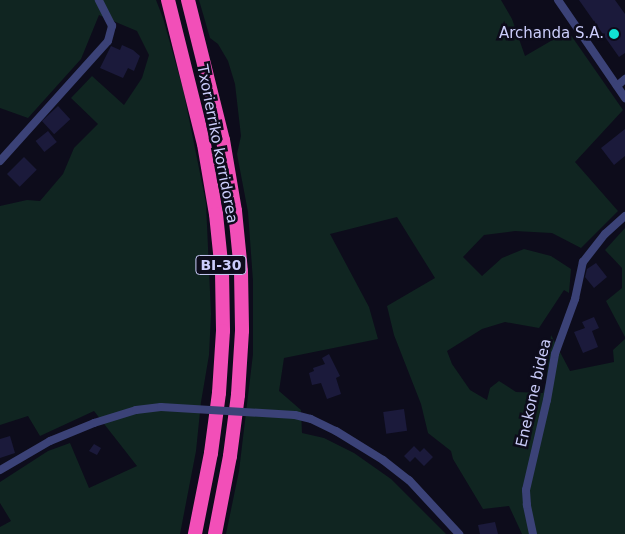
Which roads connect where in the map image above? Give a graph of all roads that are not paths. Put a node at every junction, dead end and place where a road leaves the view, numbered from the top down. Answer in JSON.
{"nodes":[{"id":1,"x":99,"y":0,"type":"edge"},
{"id":2,"x":168,"y":0,"type":"edge"},
{"id":3,"x":188,"y":0,"type":"edge"},
{"id":4,"x":558,"y":0,"type":"edge"},
{"id":5,"x":625,"y":79,"type":"edge"},
{"id":6,"x":617,"y":86,"type":"junction"},
{"id":7,"x":625,"y":98,"type":"edge"},
{"id":8,"x":0,"y":161,"type":"edge"},
{"id":9,"x":625,"y":216,"type":"edge"},
{"id":10,"x":0,"y":470,"type":"edge"},
{"id":11,"x":195,"y":534,"type":"edge"},
{"id":12,"x":215,"y":534,"type":"edge"},
{"id":13,"x":459,"y":534,"type":"edge"},
{"id":14,"x":533,"y":534,"type":"edge"}],
"edges":[{"from":1,"to":8,"type":"street"},
{"from":2,"to":11,"type":"highway","name":"Txorierriko korridorea","number":"BI-30"},
{"from":3,"to":12,"type":"highway","name":"Txorierriko korridorea","number":"BI-30"},
{"from":4,"to":6,"type":"street"},
{"from":5,"to":6,"type":"street"},
{"from":6,"to":7,"type":"street"},
{"from":9,"to":14,"type":"street","name":"Enekone bidea"},
{"from":10,"to":13,"type":"street","bridge":true}]}
